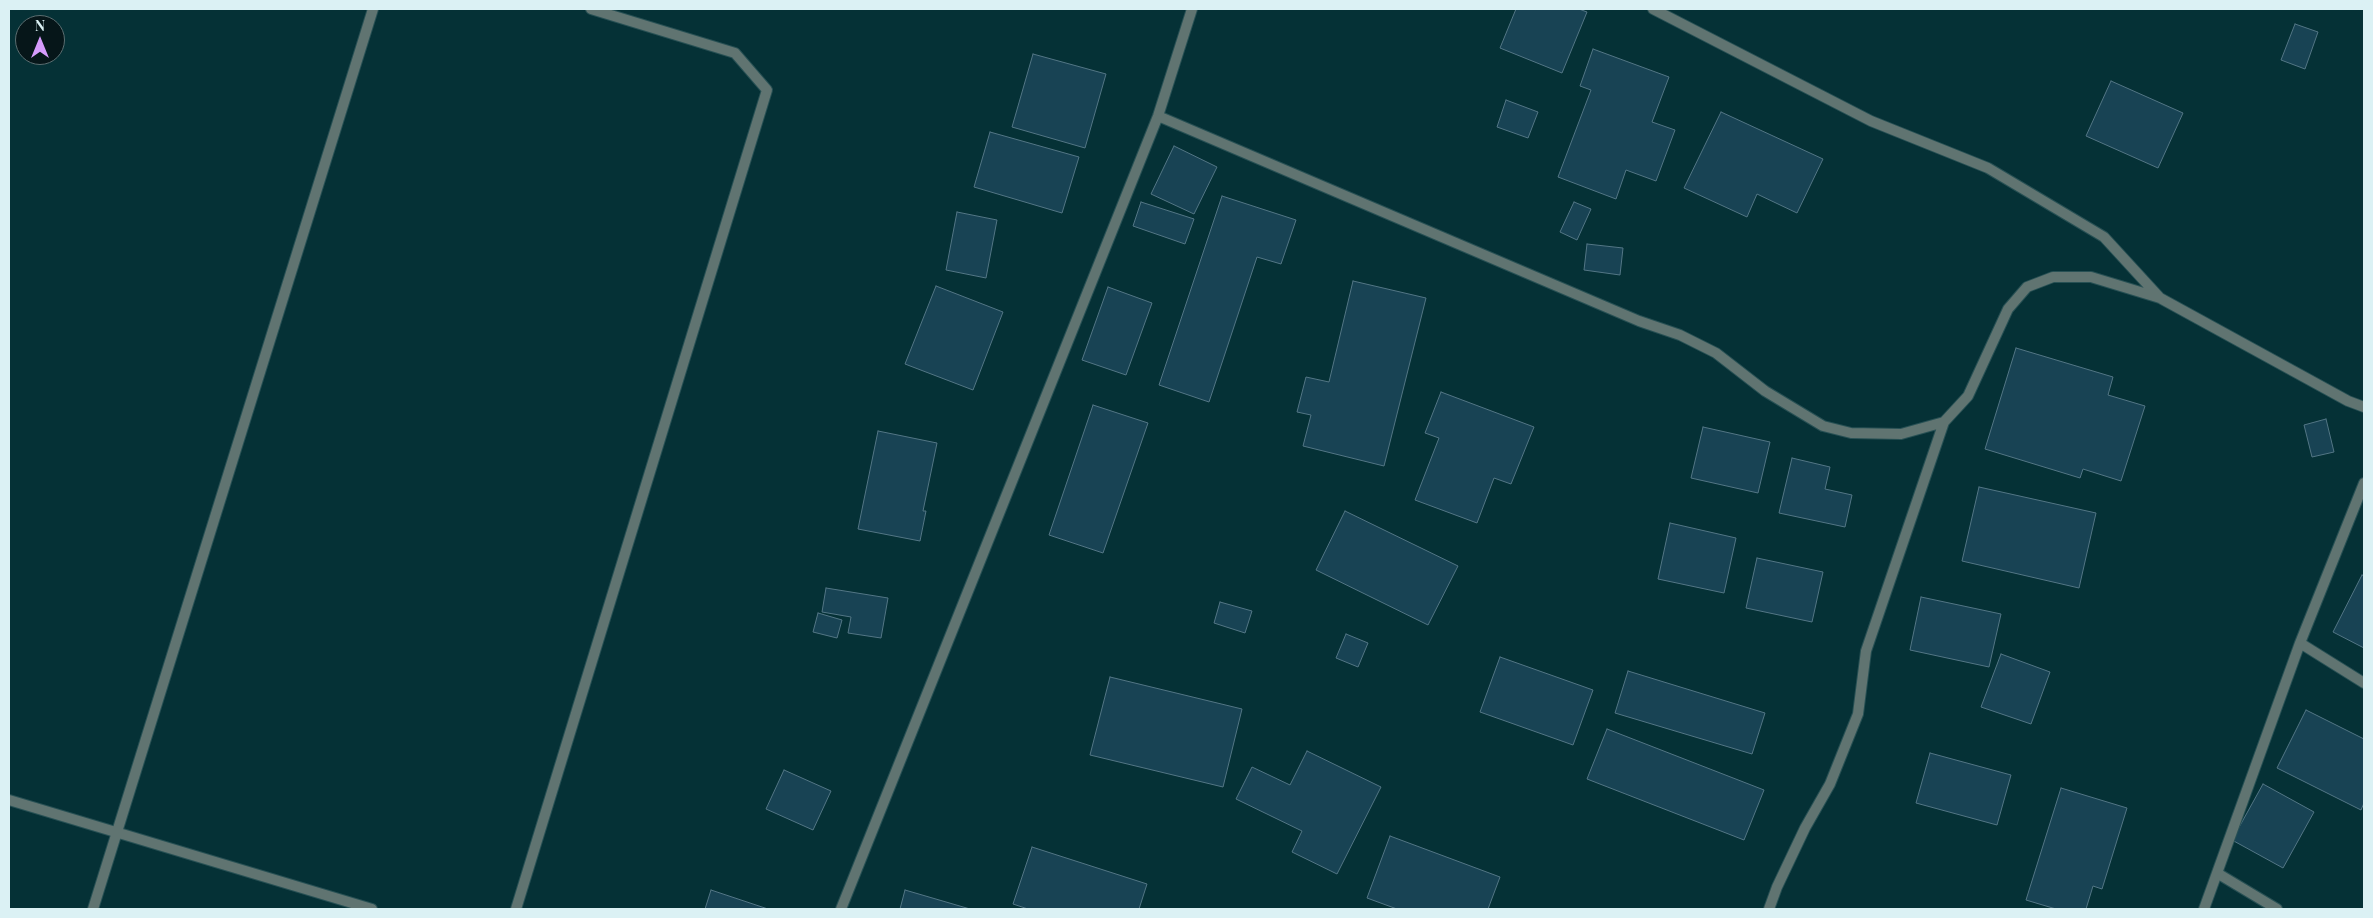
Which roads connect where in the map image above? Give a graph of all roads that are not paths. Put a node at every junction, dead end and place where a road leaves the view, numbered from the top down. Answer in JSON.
{"nodes":[{"id":1,"x":373,"y":9,"type":"edge"},
{"id":2,"x":591,"y":9,"type":"edge"},
{"id":3,"x":1192,"y":9,"type":"edge"},
{"id":4,"x":1653,"y":9,"type":"edge"},
{"id":5,"x":1158,"y":116,"type":"junction"},
{"id":6,"x":2160,"y":298,"type":"junction"},
{"id":7,"x":2364,"y":407,"type":"edge"},
{"id":8,"x":1944,"y":422,"type":"junction"},
{"id":9,"x":2364,"y":483,"type":"edge"},
{"id":10,"x":2300,"y":643,"type":"junction"},
{"id":11,"x":2364,"y":683,"type":"edge"},
{"id":12,"x":9,"y":800,"type":"edge"},
{"id":13,"x":117,"y":832,"type":"junction"},
{"id":14,"x":2217,"y":873,"type":"junction"},
{"id":15,"x":93,"y":909,"type":"edge"},
{"id":16,"x":372,"y":909,"type":"edge"},
{"id":17,"x":516,"y":909,"type":"edge"},
{"id":18,"x":842,"y":909,"type":"edge"},
{"id":19,"x":1769,"y":909,"type":"edge"},
{"id":20,"x":2204,"y":909,"type":"edge"},
{"id":21,"x":2277,"y":909,"type":"edge"}],
"edges":[{"from":1,"to":13,"type":"street"},
{"from":2,"to":17,"type":"street"},
{"from":3,"to":5,"type":"street"},
{"from":4,"to":6,"type":"street"},
{"from":5,"to":8,"type":"street"},
{"from":5,"to":18,"type":"street"},
{"from":6,"to":7,"type":"street"},
{"from":6,"to":8,"type":"street"},
{"from":8,"to":19,"type":"street"},
{"from":9,"to":10,"type":"street"},
{"from":10,"to":11,"type":"street"},
{"from":10,"to":14,"type":"street"},
{"from":12,"to":13,"type":"street"},
{"from":13,"to":15,"type":"street"},
{"from":13,"to":16,"type":"street"},
{"from":14,"to":20,"type":"street"},
{"from":14,"to":21,"type":"street"}]}
